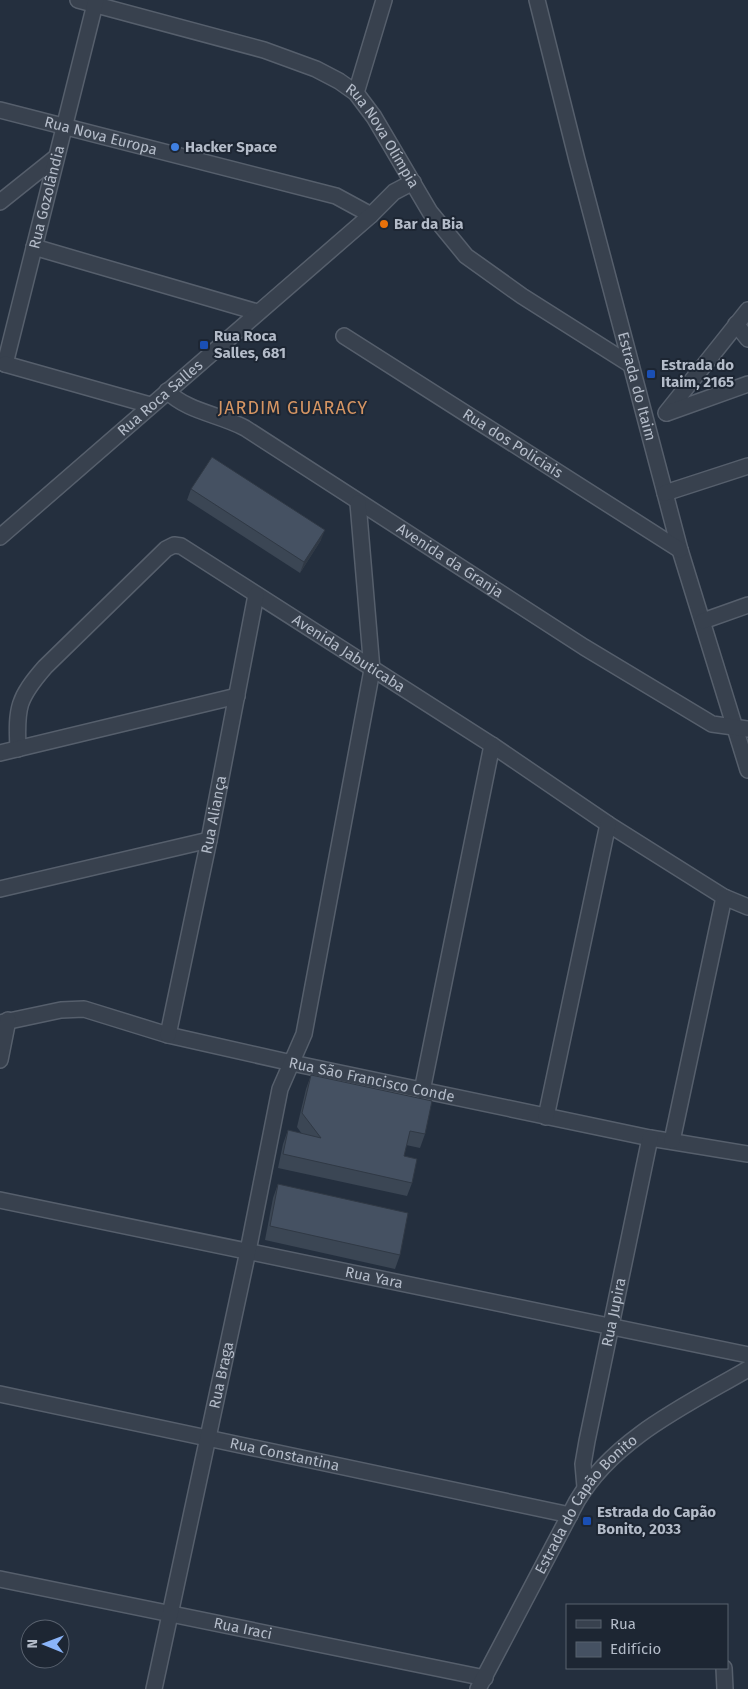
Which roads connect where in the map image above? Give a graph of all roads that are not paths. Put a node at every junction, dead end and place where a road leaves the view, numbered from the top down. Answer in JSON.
{"nodes":[{"id":1,"x":78,"y":0,"type":"edge"},
{"id":2,"x":384,"y":0,"type":"edge"},
{"id":3,"x":538,"y":0,"type":"edge"},
{"id":4,"x":96,"y":2,"type":"edge"},
{"id":5,"x":356,"y":93,"type":"junction"},
{"id":6,"x":0,"y":110,"type":"edge"},
{"id":7,"x":63,"y":126,"type":"junction"},
{"id":8,"x":55,"y":158,"type":"junction"},
{"id":9,"x":413,"y":182,"type":"junction"},
{"id":10,"x":0,"y":202,"type":"edge"},
{"id":11,"x":371,"y":215,"type":"junction"},
{"id":12,"x":34,"y":247,"type":"junction"},
{"id":13,"x":748,"y":310,"type":"edge"},
{"id":14,"x":258,"y":312,"type":"junction"},
{"id":15,"x":736,"y":324,"type":"junction"},
{"id":16,"x":344,"y":336,"type":"dead end"},
{"id":17,"x":748,"y":339,"type":"edge"},
{"id":18,"x":2,"y":366,"type":"edge"},
{"id":19,"x":631,"y":366,"type":"junction"},
{"id":20,"x":748,"y":384,"type":"edge"},
{"id":21,"x":167,"y":391,"type":"junction"},
{"id":22,"x":150,"y":405,"type":"junction"},
{"id":23,"x":666,"y":413,"type":"junction"},
{"id":24,"x":647,"y":419,"type":"junction"},
{"id":25,"x":748,"y":466,"type":"edge"},
{"id":26,"x":665,"y":492,"type":"junction"},
{"id":27,"x":358,"y":503,"type":"junction"},
{"id":28,"x":0,"y":537,"type":"edge"},
{"id":29,"x":680,"y":550,"type":"junction"},
{"id":30,"x":256,"y":594,"type":"junction"},
{"id":31,"x":748,"y":605,"type":"edge"},
{"id":32,"x":702,"y":621,"type":"junction"},
{"id":33,"x":372,"y":670,"type":"junction"},
{"id":34,"x":237,"y":696,"type":"junction"},
{"id":35,"x":741,"y":729,"type":"edge"},
{"id":36,"x":492,"y":745,"type":"junction"},
{"id":37,"x":18,"y":749,"type":"junction"},
{"id":38,"x":0,"y":753,"type":"edge"},
{"id":39,"x":748,"y":770,"type":"edge"},
{"id":40,"x":608,"y":824,"type":"junction"},
{"id":41,"x":209,"y":840,"type":"junction"},
{"id":42,"x":0,"y":889,"type":"edge"},
{"id":43,"x":724,"y":897,"type":"junction"},
{"id":44,"x":748,"y":907,"type":"edge"},
{"id":45,"x":4,"y":1022,"type":"edge"},
{"id":46,"x":168,"y":1035,"type":"junction"},
{"id":47,"x":0,"y":1060,"type":"edge"},
{"id":48,"x":292,"y":1063,"type":"junction"},
{"id":49,"x":422,"y":1091,"type":"junction"},
{"id":50,"x":546,"y":1117,"type":"junction"},
{"id":51,"x":650,"y":1138,"type":"junction"},
{"id":52,"x":672,"y":1142,"type":"junction"},
{"id":53,"x":748,"y":1154,"type":"edge"},
{"id":54,"x":0,"y":1200,"type":"edge"},
{"id":55,"x":248,"y":1252,"type":"junction"},
{"id":56,"x":612,"y":1326,"type":"junction"},
{"id":57,"x":748,"y":1355,"type":"edge"},
{"id":58,"x":748,"y":1369,"type":"edge"},
{"id":59,"x":0,"y":1394,"type":"edge"},
{"id":60,"x":208,"y":1438,"type":"junction"},
{"id":61,"x":585,"y":1487,"type":"junction"},
{"id":62,"x":570,"y":1516,"type":"junction"},
{"id":63,"x":0,"y":1578,"type":"edge"},
{"id":64,"x":170,"y":1615,"type":"junction"},
{"id":65,"x":724,"y":1669,"type":"edge"},
{"id":66,"x":481,"y":1684,"type":"edge"},
{"id":67,"x":154,"y":1689,"type":"edge"},
{"id":68,"x":725,"y":1689,"type":"edge"}],
"edges":[{"from":1,"to":4,"type":"street","name":"Rua Nova Olímpia"},
{"from":2,"to":5,"type":"street"},
{"from":3,"to":19,"type":"street","name":"Estrada do Itaim"},
{"from":4,"to":5,"type":"street","name":"Rua Nova Olímpia"},
{"from":4,"to":7,"type":"street","name":"Rua Gozolândia"},
{"from":5,"to":9,"type":"street","name":"Rua Nova Olímpia"},
{"from":6,"to":7,"type":"street","name":"Rua Nova Europa"},
{"from":7,"to":8,"type":"street","name":"Rua Gozolândia"},
{"from":7,"to":11,"type":"street","name":"Rua Nova Europa"},
{"from":8,"to":10,"type":"street"},
{"from":8,"to":12,"type":"street","name":"Rua Gozolândia"},
{"from":9,"to":11,"type":"street","name":"Rua Roca Salles"},
{"from":9,"to":19,"type":"street","name":"Rua Nova Olímpia"},
{"from":11,"to":14,"type":"street","name":"Rua Roca Salles"},
{"from":12,"to":14,"type":"street"},
{"from":12,"to":18,"type":"street","name":"Rua Gozolândia"},
{"from":13,"to":15,"type":"street"},
{"from":14,"to":21,"type":"street","name":"Rua Roca Salles"},
{"from":15,"to":17,"type":"street"},
{"from":15,"to":23,"type":"street"},
{"from":16,"to":29,"type":"street","name":"Rua dos Policiais"},
{"from":18,"to":22,"type":"street"},
{"from":19,"to":24,"type":"street","name":"Estrada do Itaim"},
{"from":20,"to":23,"type":"street"},
{"from":21,"to":22,"type":"street","name":"Rua Roca Salles"},
{"from":21,"to":27,"type":"street","name":"Avenida da Granja"},
{"from":22,"to":28,"type":"street","name":"Rua Roca Salles"},
{"from":23,"to":24,"type":"street"},
{"from":24,"to":26,"type":"street","name":"Estrada do Itaim"},
{"from":25,"to":26,"type":"street"},
{"from":26,"to":29,"type":"street","name":"Estrada do Itaim"},
{"from":27,"to":33,"type":"street"},
{"from":27,"to":35,"type":"street","name":"Avenida da Granja"},
{"from":29,"to":32,"type":"street","name":"Estrada do Itaim"},
{"from":30,"to":33,"type":"street","name":"Avenida Jabuticaba"},
{"from":30,"to":34,"type":"street","name":"Rua Aliança"},
{"from":30,"to":37,"type":"street","name":"Avenida Jabuticaba"},
{"from":31,"to":32,"type":"street"},
{"from":32,"to":35,"type":"street","name":"Estrada do Itaim"},
{"from":33,"to":36,"type":"street","name":"Avenida Jabuticaba"},
{"from":33,"to":48,"type":"street"},
{"from":34,"to":37,"type":"street"},
{"from":34,"to":41,"type":"street","name":"Rua Aliança"},
{"from":35,"to":39,"type":"street","name":"Estrada do Itaim"},
{"from":36,"to":40,"type":"street","name":"Avenida Jabuticaba"},
{"from":36,"to":49,"type":"street"},
{"from":37,"to":38,"type":"street"},
{"from":40,"to":43,"type":"street","name":"Avenida Jabuticaba"},
{"from":40,"to":50,"type":"street"},
{"from":41,"to":42,"type":"street"},
{"from":41,"to":46,"type":"street","name":"Rua Aliança"},
{"from":43,"to":44,"type":"street","name":"Avenida Jabuticaba"},
{"from":43,"to":52,"type":"street"},
{"from":45,"to":46,"type":"street","name":"Rua São Francisco Conde"},
{"from":45,"to":47,"type":"street"},
{"from":46,"to":48,"type":"street","name":"Rua São Francisco Conde"},
{"from":48,"to":49,"type":"street","name":"Rua São Francisco Conde"},
{"from":48,"to":55,"type":"street","name":"Rua Braga"},
{"from":49,"to":50,"type":"street","name":"Rua São Francisco Conde"},
{"from":50,"to":51,"type":"street","name":"Rua São Francisco Conde"},
{"from":51,"to":52,"type":"street","name":"Rua São Francisco Conde"},
{"from":51,"to":56,"type":"street","name":"Rua Jupira"},
{"from":52,"to":53,"type":"street","name":"Rua São Francisco Conde"},
{"from":54,"to":55,"type":"street","name":"Rua Yara"},
{"from":55,"to":56,"type":"street","name":"Rua Yara"},
{"from":55,"to":60,"type":"street","name":"Rua Braga"},
{"from":56,"to":57,"type":"street","name":"Rua Yara"},
{"from":56,"to":61,"type":"street","name":"Rua Jupira"},
{"from":58,"to":61,"type":"street","name":"Estrada do Capão Bonito"},
{"from":59,"to":60,"type":"street","name":"Rua Constantina"},
{"from":60,"to":62,"type":"street","name":"Rua Constantina"},
{"from":60,"to":64,"type":"street","name":"Rua Braga"},
{"from":61,"to":62,"type":"street","name":"Estrada do Capão Bonito"},
{"from":62,"to":66,"type":"street","name":"Estrada do Capão Bonito"},
{"from":63,"to":64,"type":"street","name":"Rua Iraci"},
{"from":64,"to":66,"type":"street","name":"Rua Iraci"},
{"from":64,"to":67,"type":"street","name":"Rua Braga"},
{"from":65,"to":68,"type":"street"}]}
